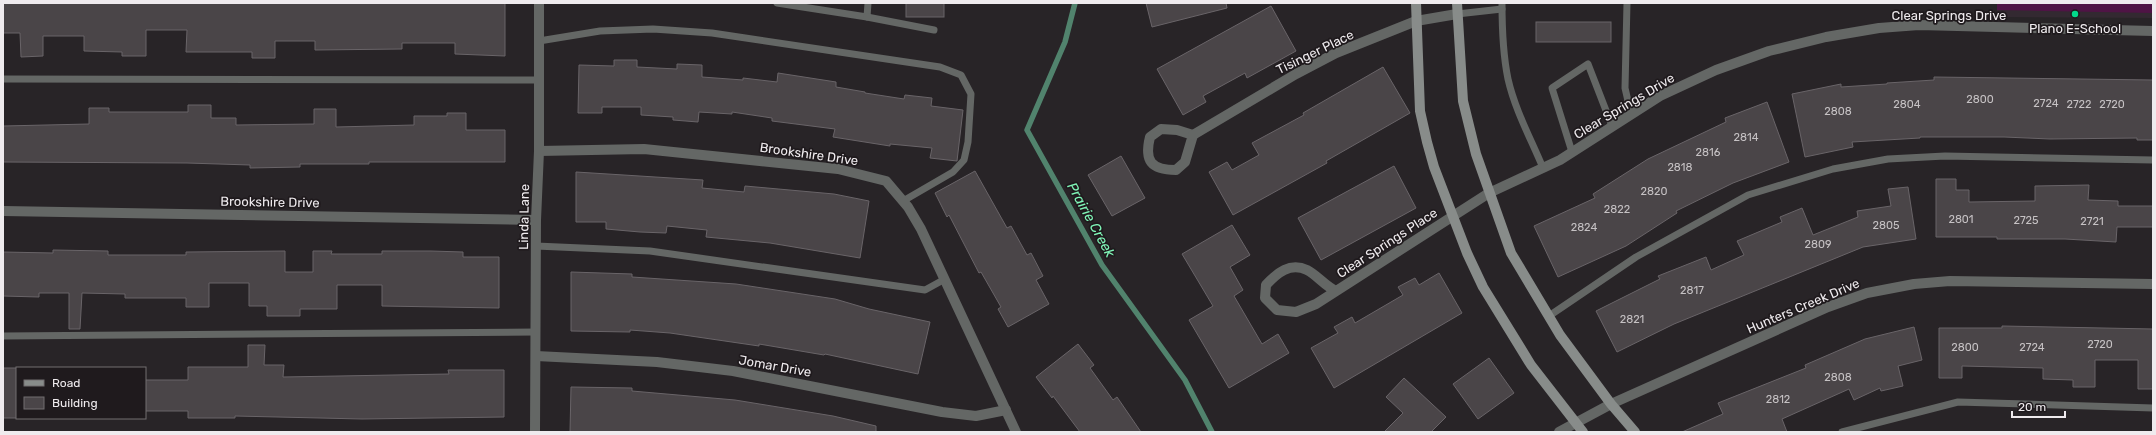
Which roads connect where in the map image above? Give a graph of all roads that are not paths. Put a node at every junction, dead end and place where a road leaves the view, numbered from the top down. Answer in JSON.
{"nodes":[{"id":1,"x":540,"y":3,"type":"edge"},
{"id":2,"x":778,"y":3,"type":"edge"},
{"id":3,"x":868,"y":3,"type":"edge"},
{"id":4,"x":1416,"y":3,"type":"edge"},
{"id":5,"x":1457,"y":3,"type":"edge"},
{"id":6,"x":1627,"y":3,"type":"edge"},
{"id":7,"x":1502,"y":6,"type":"edge"},
{"id":8,"x":1457,"y":14,"type":"junction"},
{"id":9,"x":867,"y":17,"type":"junction"},
{"id":10,"x":1416,"y":21,"type":"junction"},
{"id":11,"x":934,"y":30,"type":"dead end"},
{"id":12,"x":2153,"y":31,"type":"edge"},
{"id":13,"x":540,"y":41,"type":"junction"},
{"id":14,"x":3,"y":79,"type":"edge"},
{"id":15,"x":540,"y":80,"type":"junction"},
{"id":16,"x":1631,"y":114,"type":"junction"},
{"id":17,"x":1612,"y":126,"type":"junction"},
{"id":18,"x":1193,"y":136,"type":"junction"},
{"id":19,"x":540,"y":151,"type":"junction"},
{"id":20,"x":1572,"y":152,"type":"junction"},
{"id":21,"x":2153,"y":160,"type":"edge"},
{"id":22,"x":1543,"y":168,"type":"junction"},
{"id":23,"x":1488,"y":193,"type":"junction"},
{"id":24,"x":903,"y":201,"type":"junction"},
{"id":25,"x":3,"y":211,"type":"edge"},
{"id":26,"x":1452,"y":216,"type":"junction"},
{"id":27,"x":536,"y":220,"type":"junction"},
{"id":28,"x":536,"y":246,"type":"junction"},
{"id":29,"x":945,"y":279,"type":"junction"},
{"id":30,"x":2153,"y":284,"type":"edge"},
{"id":31,"x":1336,"y":291,"type":"junction"},
{"id":32,"x":1549,"y":316,"type":"junction"},
{"id":33,"x":536,"y":332,"type":"junction"},
{"id":34,"x":3,"y":336,"type":"edge"},
{"id":35,"x":536,"y":356,"type":"junction"},
{"id":36,"x":1611,"y":404,"type":"junction"},
{"id":37,"x":2153,"y":408,"type":"edge"},
{"id":38,"x":1006,"y":410,"type":"junction"},
{"id":39,"x":1576,"y":423,"type":"junction"},
{"id":40,"x":535,"y":432,"type":"edge"},
{"id":41,"x":1016,"y":432,"type":"edge"},
{"id":42,"x":1559,"y":432,"type":"edge"},
{"id":43,"x":1583,"y":432,"type":"edge"},
{"id":44,"x":1635,"y":432,"type":"edge"},
{"id":45,"x":1842,"y":432,"type":"edge"}],
"edges":[{"from":1,"to":13,"type":"street","name":"Linda Lane"},
{"from":2,"to":9,"type":"lane"},
{"from":3,"to":9,"type":"lane"},
{"from":4,"to":10,"type":"main road"},
{"from":5,"to":8,"type":"main road"},
{"from":6,"to":16,"type":"lane"},
{"from":7,"to":8,"type":"lane"},
{"from":7,"to":22,"type":"lane"},
{"from":8,"to":10,"type":"street","name":"Tisinger Place"},
{"from":8,"to":23,"type":"main road"},
{"from":9,"to":11,"type":"lane"},
{"from":10,"to":18,"type":"street","name":"Tisinger Place"},
{"from":10,"to":26,"type":"main road"},
{"from":12,"to":16,"type":"street","name":"Clear Springs Drive"},
{"from":13,"to":15,"type":"street","name":"Linda Lane"},
{"from":13,"to":24,"type":"lane"},
{"from":14,"to":15,"type":"lane"},
{"from":15,"to":19,"type":"street","name":"Linda Lane"},
{"from":16,"to":17,"type":"street","name":"Clear Springs Drive"},
{"from":17,"to":20,"type":"street","name":"Clear Springs Drive"},
{"from":17,"to":20,"type":"lane"},
{"from":18,"to":18,"type":"street"},
{"from":19,"to":24,"type":"street","name":"Brookshire Drive"},
{"from":19,"to":27,"type":"street","name":"Linda Lane"},
{"from":20,"to":22,"type":"street","name":"Clear Springs Drive"},
{"from":21,"to":32,"type":"lane"},
{"from":22,"to":23,"type":"street","name":"Clear Springs Drive"},
{"from":23,"to":26,"type":"street","name":"Clear Springs Drive"},
{"from":23,"to":32,"type":"main road"},
{"from":24,"to":29,"type":"street","name":"Brookshire Drive"},
{"from":25,"to":27,"type":"street","name":"Brookshire Drive"},
{"from":26,"to":31,"type":"street","name":"Clear Springs Place"},
{"from":26,"to":39,"type":"main road"},
{"from":27,"to":28,"type":"street","name":"Linda Lane"},
{"from":28,"to":29,"type":"lane"},
{"from":28,"to":33,"type":"street","name":"Linda Lane"},
{"from":29,"to":38,"type":"street","name":"Brookshire Drive"},
{"from":30,"to":36,"type":"street","name":"Hunters Creek Drive"},
{"from":31,"to":31,"type":"street","name":"Clear Springs Place"},
{"from":32,"to":36,"type":"main road"},
{"from":33,"to":34,"type":"lane"},
{"from":33,"to":35,"type":"street","name":"Linda Lane"},
{"from":35,"to":38,"type":"street","name":"Jomar Drive"},
{"from":35,"to":40,"type":"street","name":"Linda Lane"},
{"from":36,"to":39,"type":"street","name":"Hunters Creek Drive"},
{"from":36,"to":44,"type":"main road"},
{"from":37,"to":45,"type":"lane"},
{"from":38,"to":41,"type":"street","name":"Brookshire Drive"},
{"from":39,"to":42,"type":"street","name":"Hunters Creek Drive"},
{"from":39,"to":43,"type":"main road"}]}
